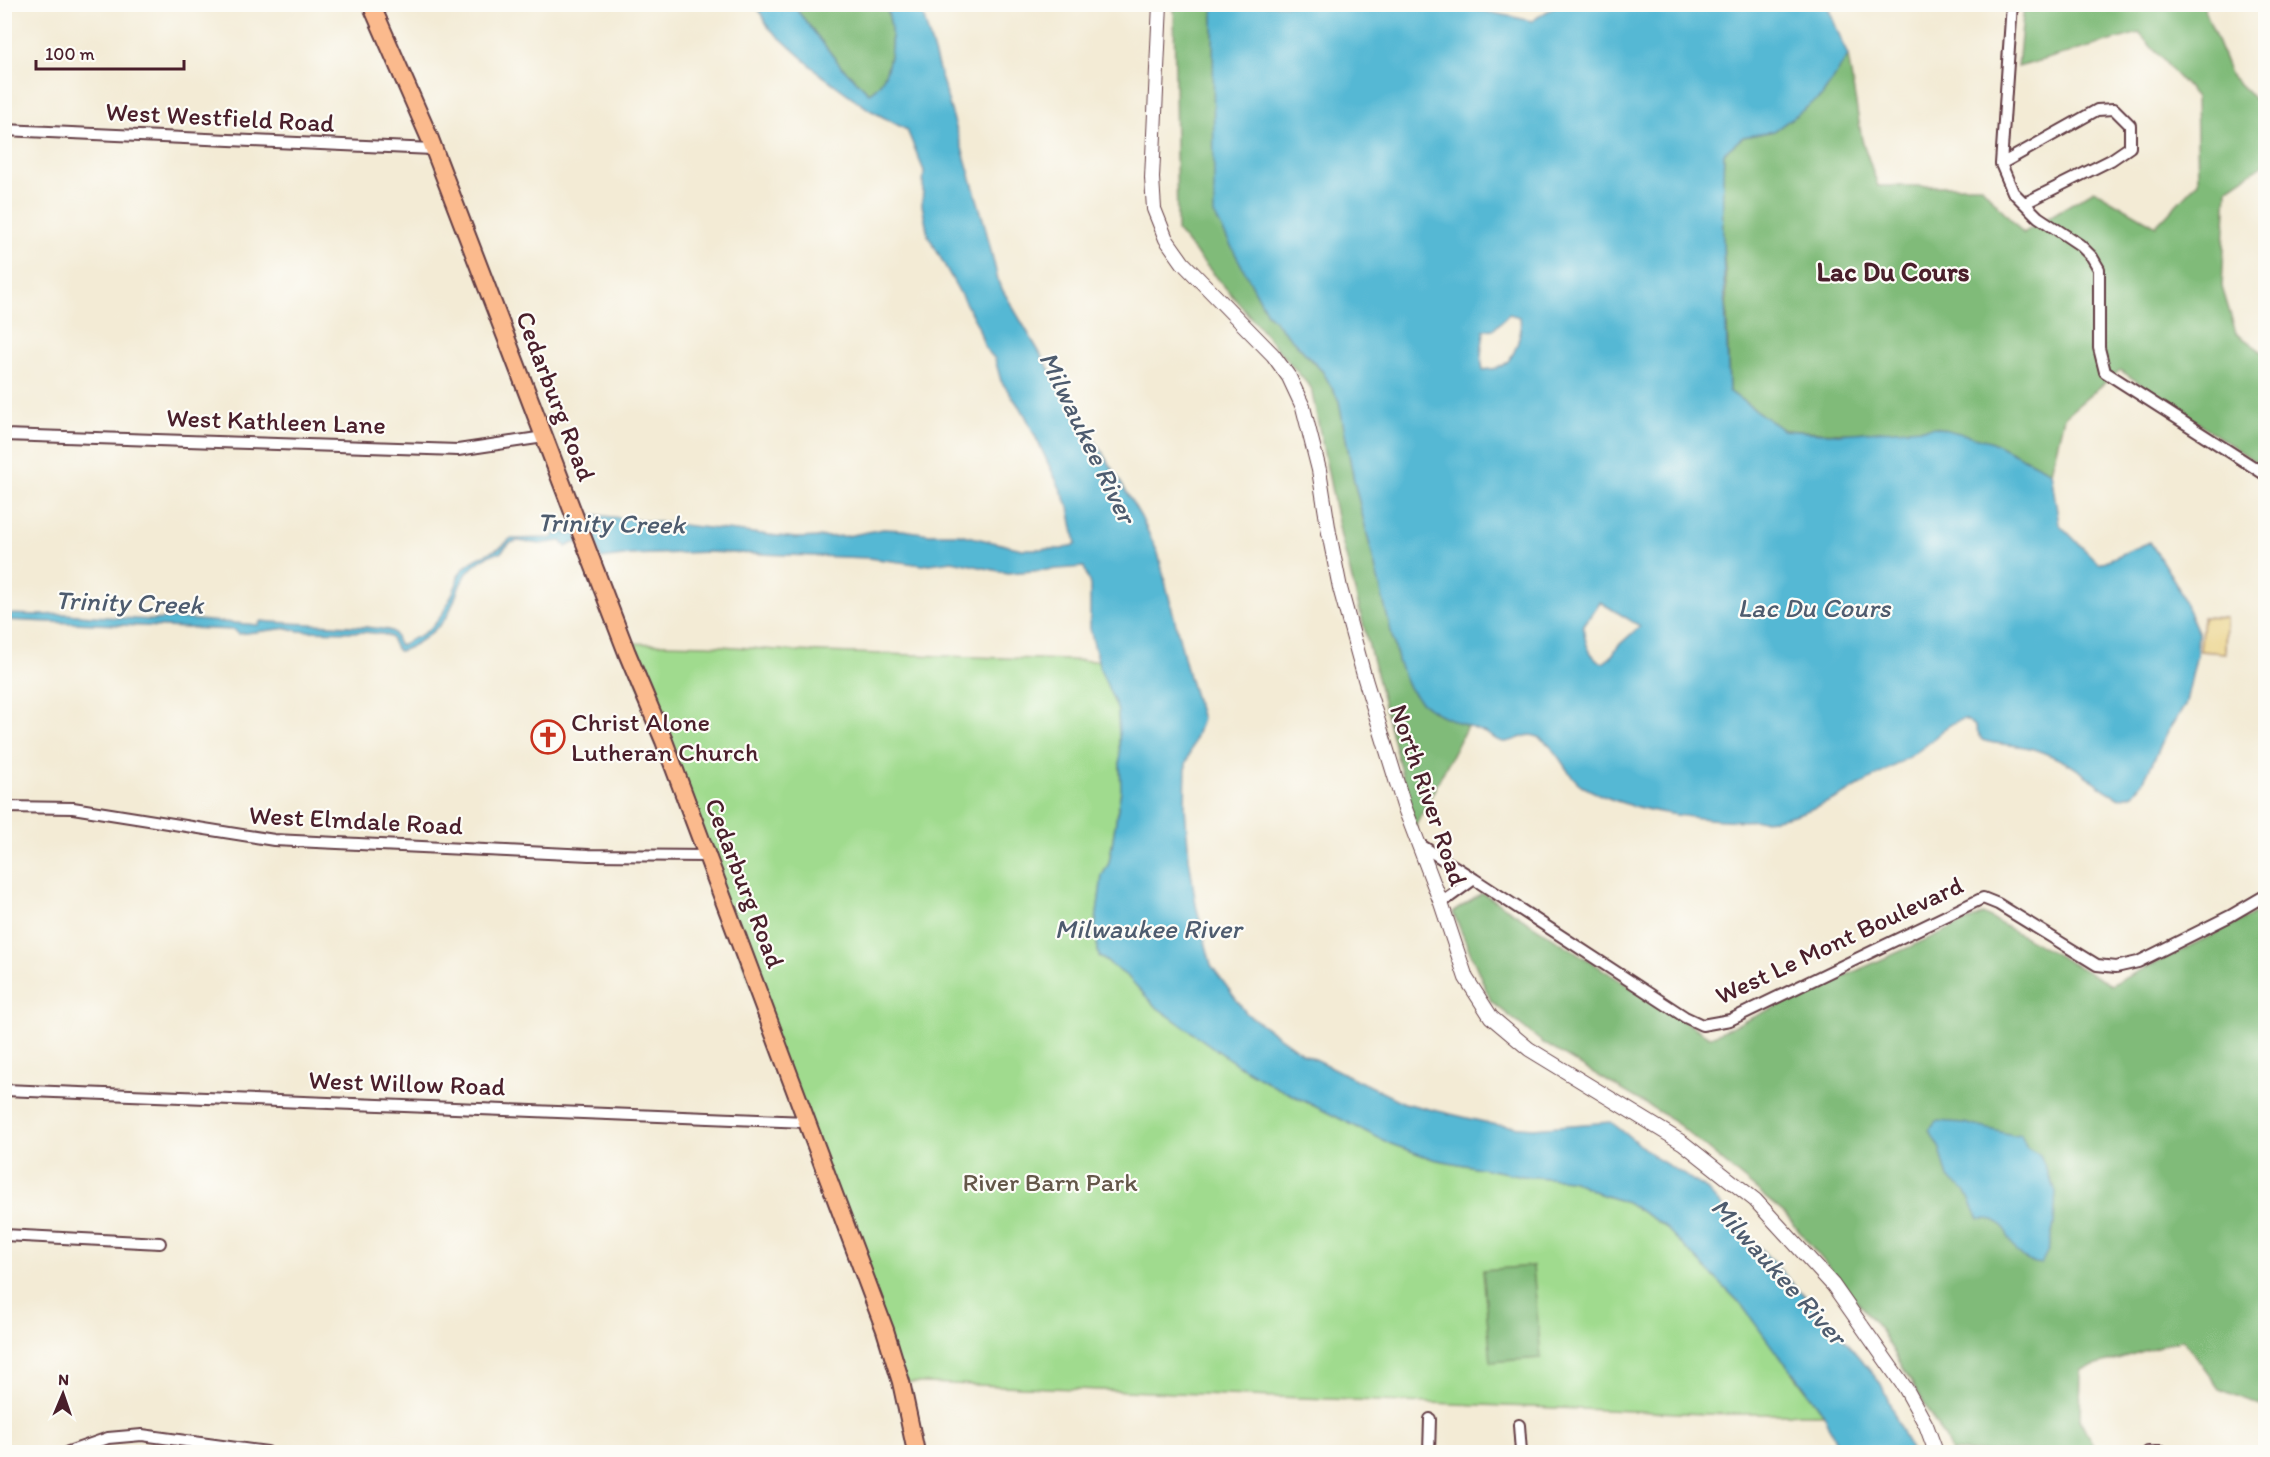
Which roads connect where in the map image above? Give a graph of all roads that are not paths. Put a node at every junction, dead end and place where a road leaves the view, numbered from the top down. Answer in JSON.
{"nodes":[{"id":1,"x":371,"y":4,"type":"edge"},
{"id":2,"x":1160,"y":4,"type":"edge"},
{"id":3,"x":2012,"y":4,"type":"edge"},
{"id":4,"x":4,"y":130,"type":"edge"},
{"id":5,"x":433,"y":149,"type":"junction"},
{"id":6,"x":2001,"y":164,"type":"junction"},
{"id":7,"x":2025,"y":203,"type":"junction"},
{"id":8,"x":4,"y":435,"type":"edge"},
{"id":9,"x":544,"y":437,"type":"junction"},
{"id":10,"x":2265,"y":475,"type":"edge"},
{"id":11,"x":4,"y":807,"type":"edge"},
{"id":12,"x":1419,"y":844,"type":"junction"},
{"id":13,"x":708,"y":856,"type":"junction"},
{"id":14,"x":1474,"y":879,"type":"junction"},
{"id":15,"x":2265,"y":895,"type":"edge"},
{"id":16,"x":1441,"y":903,"type":"junction"},
{"id":17,"x":4,"y":1090,"type":"edge"},
{"id":18,"x":807,"y":1122,"type":"junction"},
{"id":19,"x":4,"y":1235,"type":"edge"},
{"id":20,"x":160,"y":1243,"type":"dead end"},
{"id":21,"x":1430,"y":1419,"type":"dead end"},
{"id":22,"x":1519,"y":1425,"type":"dead end"},
{"id":23,"x":68,"y":1452,"type":"edge"},
{"id":24,"x":267,"y":1452,"type":"edge"},
{"id":25,"x":916,"y":1452,"type":"edge"},
{"id":26,"x":1429,"y":1452,"type":"edge"},
{"id":27,"x":1521,"y":1452,"type":"edge"},
{"id":28,"x":1936,"y":1452,"type":"edge"},
{"id":29,"x":2148,"y":1452,"type":"edge"},
{"id":30,"x":2162,"y":1452,"type":"edge"}],
"edges":[{"from":1,"to":5,"type":"main road","name":"Cedarburg Road"},
{"from":2,"to":12,"type":"street","name":"North River Road"},
{"from":3,"to":6,"type":"street"},
{"from":4,"to":5,"type":"street","name":"West Westfield Road"},
{"from":5,"to":9,"type":"main road","name":"Cedarburg Road"},
{"from":6,"to":7,"type":"street"},
{"from":6,"to":7,"type":"street"},
{"from":7,"to":10,"type":"street"},
{"from":8,"to":9,"type":"street","name":"West Kathleen Lane"},
{"from":9,"to":13,"type":"main road","name":"Cedarburg Road"},
{"from":11,"to":13,"type":"street","name":"West Elmdale Road"},
{"from":12,"to":14,"type":"street","name":"West Le Mont Boulevard"},
{"from":12,"to":16,"type":"street","name":"North River Road"},
{"from":13,"to":18,"type":"main road","name":"Cedarburg Road"},
{"from":14,"to":15,"type":"street","name":"West Le Mont Boulevard"},
{"from":14,"to":16,"type":"street"},
{"from":16,"to":28,"type":"street","name":"North River Road"},
{"from":17,"to":18,"type":"street","name":"West Willow Road"},
{"from":18,"to":25,"type":"main road","name":"Cedarburg Road"},
{"from":19,"to":20,"type":"street"},
{"from":21,"to":26,"type":"street"},
{"from":22,"to":27,"type":"street"},
{"from":23,"to":24,"type":"street"},
{"from":29,"to":30,"type":"street"}]}
